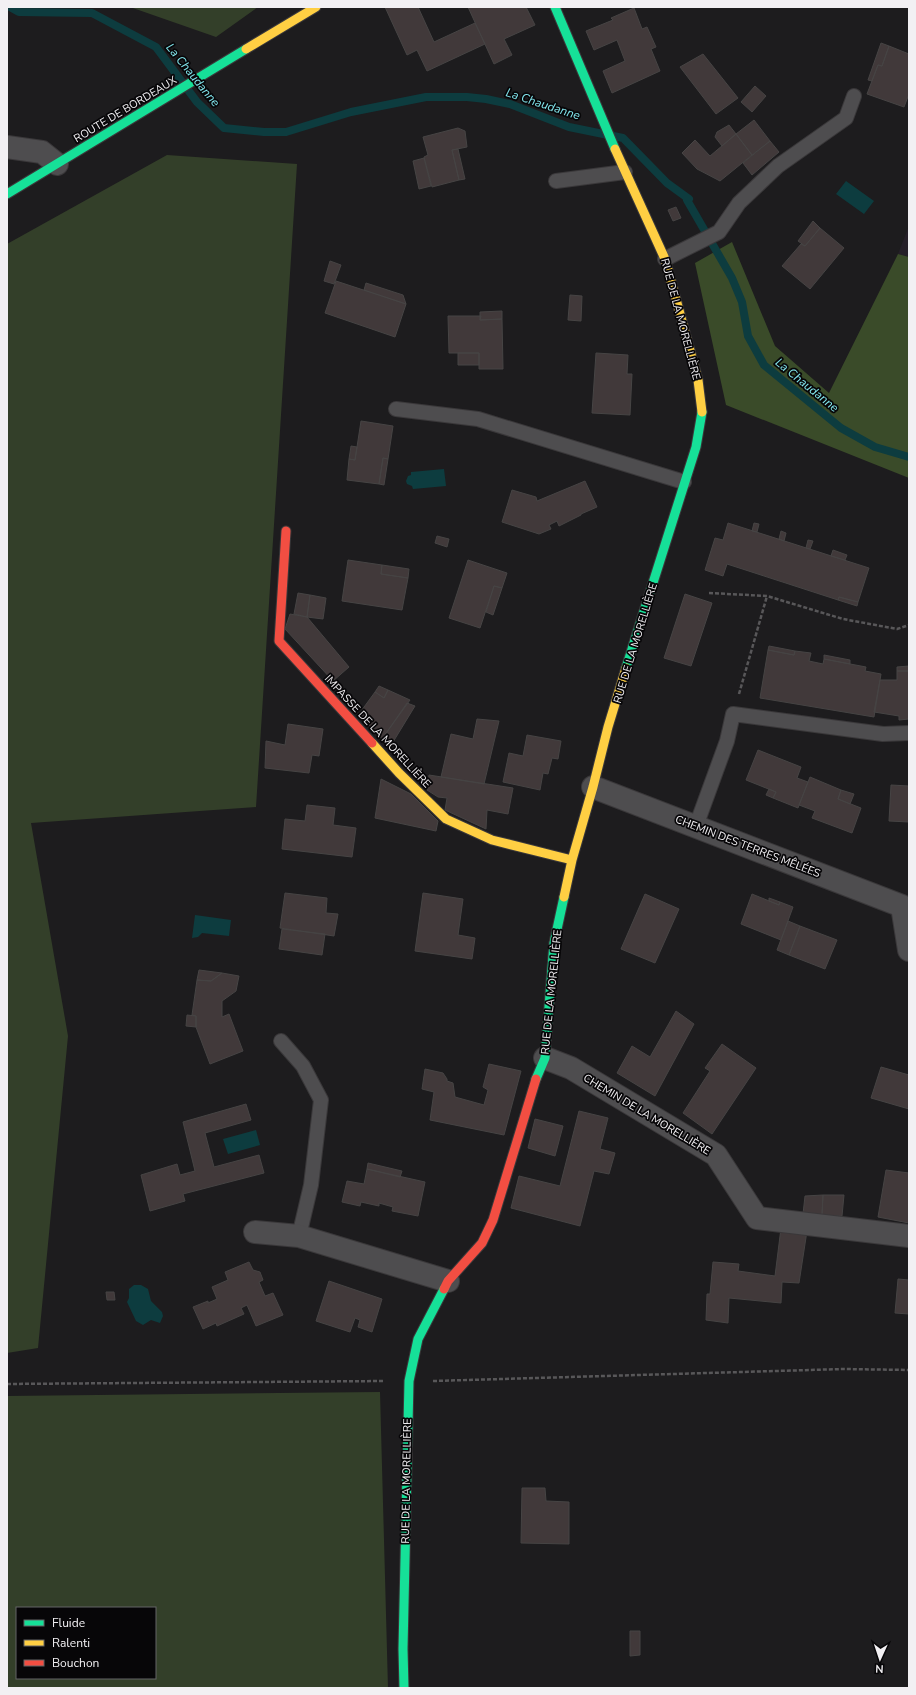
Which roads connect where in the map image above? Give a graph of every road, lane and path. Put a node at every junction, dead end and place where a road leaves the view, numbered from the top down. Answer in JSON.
{"nodes":[{"id":1,"x":316,"y":7,"type":"edge"},
{"id":2,"x":555,"y":7,"type":"edge"},
{"id":3,"x":854,"y":96,"type":"dead end"},
{"id":4,"x":7,"y":147,"type":"edge"},
{"id":5,"x":57,"y":164,"type":"junction"},
{"id":6,"x":625,"y":172,"type":"junction"},
{"id":7,"x":556,"y":181,"type":"dead end"},
{"id":8,"x":7,"y":194,"type":"edge"},
{"id":9,"x":665,"y":259,"type":"junction"},
{"id":10,"x":396,"y":409,"type":"dead end"},
{"id":11,"x":684,"y":482,"type":"junction"},
{"id":12,"x":286,"y":531,"type":"dead end"},
{"id":13,"x":709,"y":592,"type":"dead end"},
{"id":14,"x":767,"y":596,"type":"junction"},
{"id":15,"x":909,"y":625,"type":"edge"},
{"id":16,"x":733,"y":714,"type":"junction"},
{"id":17,"x":909,"y":733,"type":"edge"},
{"id":18,"x":593,"y":787,"type":"junction"},
{"id":19,"x":696,"y":826,"type":"junction"},
{"id":20,"x":572,"y":860,"type":"junction"},
{"id":21,"x":906,"y":902,"type":"edge"},
{"id":22,"x":909,"y":950,"type":"edge"},
{"id":23,"x":281,"y":1041,"type":"dead end"},
{"id":24,"x":545,"y":1058,"type":"junction"},
{"id":25,"x":254,"y":1232,"type":"dead end"},
{"id":26,"x":299,"y":1236,"type":"junction"},
{"id":27,"x":909,"y":1236,"type":"edge"},
{"id":28,"x":448,"y":1281,"type":"junction"},
{"id":29,"x":909,"y":1370,"type":"edge"},
{"id":30,"x":409,"y":1381,"type":"junction"},
{"id":31,"x":7,"y":1384,"type":"edge"},
{"id":32,"x":404,"y":1688,"type":"edge"}],
"edges":[{"from":1,"to":5,"type":"street","name":"ROUTE DE BORDEAUX"},
{"from":2,"to":6,"type":"street","name":"RUE DE LA MORELLIÈRE"},
{"from":3,"to":9,"type":"lane"},
{"from":4,"to":5,"type":"street"},
{"from":5,"to":8,"type":"street","name":"ROUTE DE BORDEAUX"},
{"from":6,"to":7,"type":"lane"},
{"from":6,"to":9,"type":"street","name":"RUE DE LA MORELLIÈRE"},
{"from":9,"to":11,"type":"street","name":"RUE DE LA MORELLIÈRE"},
{"from":10,"to":11,"type":"lane"},
{"from":11,"to":18,"type":"street","name":"RUE DE LA MORELLIÈRE"},
{"from":12,"to":20,"type":"street","name":"IMPASSE DE LA MORELLIÈRE"},
{"from":13,"to":14,"type":"path"},
{"from":14,"to":15,"type":"path"},
{"from":14,"to":16,"type":"path"},
{"from":16,"to":17,"type":"lane"},
{"from":16,"to":19,"type":"lane"},
{"from":18,"to":19,"type":"street","name":"CHEMIN DES TERRES MÊLÉES"},
{"from":18,"to":20,"type":"street","name":"RUE DE LA MORELLIÈRE"},
{"from":19,"to":21,"type":"street","name":"CHEMIN DES TERRES MÊLÉES"},
{"from":20,"to":24,"type":"street","name":"RUE DE LA MORELLIÈRE"},
{"from":21,"to":22,"type":"street","name":"CHEMIN DES TERRES MÊLÉES"},
{"from":23,"to":26,"type":"lane"},
{"from":24,"to":27,"type":"street","name":"CHEMIN DE LA MORELLIÈRE"},
{"from":24,"to":28,"type":"street","name":"RUE DE LA MORELLIÈRE"},
{"from":25,"to":26,"type":"street"},
{"from":26,"to":28,"type":"street"},
{"from":28,"to":30,"type":"street","name":"RUE DE LA MORELLIÈRE"},
{"from":29,"to":30,"type":"path"},
{"from":30,"to":31,"type":"path"},
{"from":30,"to":32,"type":"street","name":"RUE DE LA MORELLIÈRE"}]}
